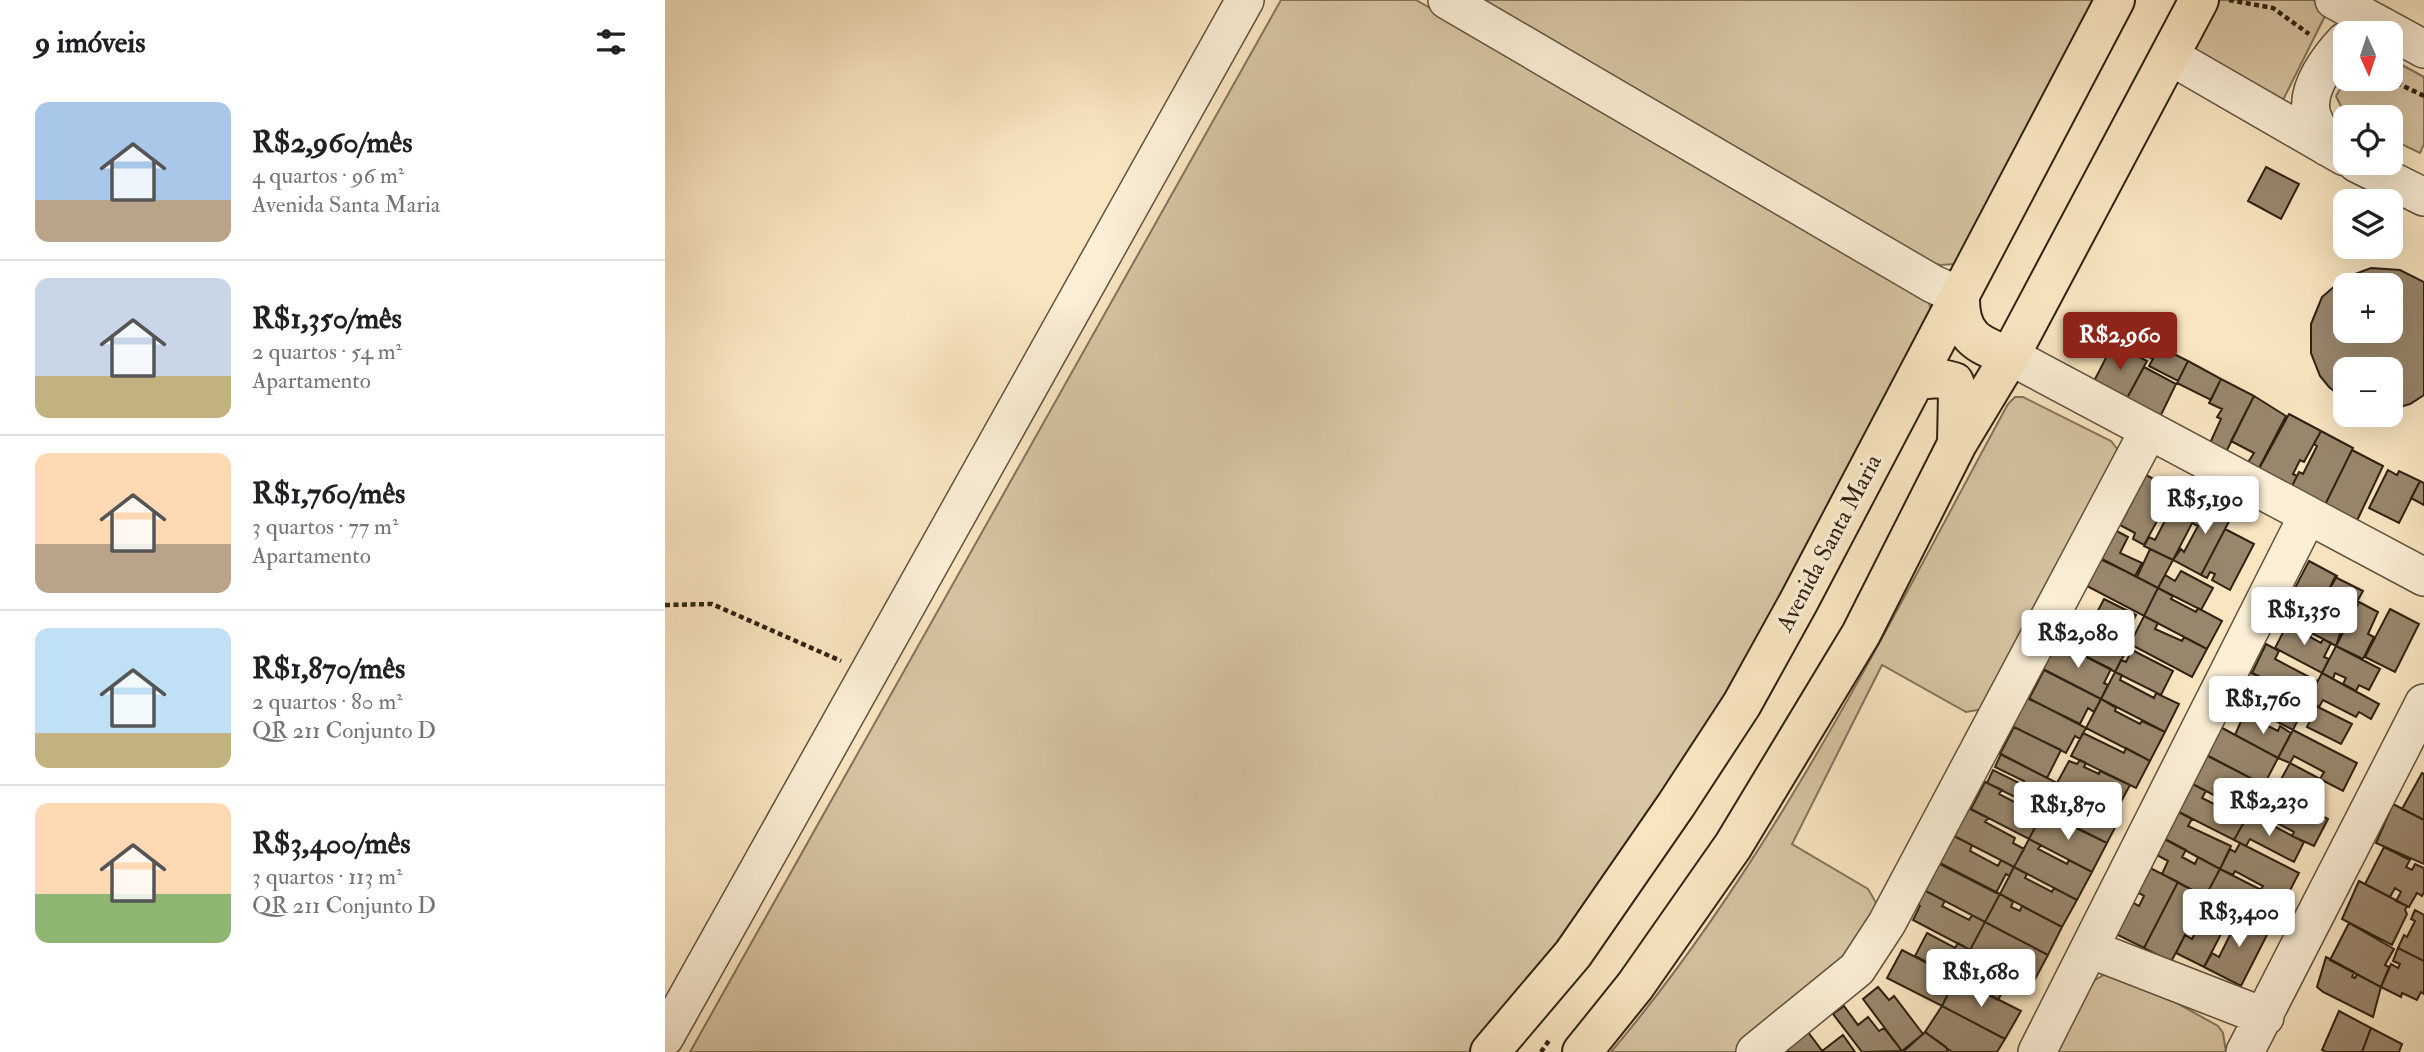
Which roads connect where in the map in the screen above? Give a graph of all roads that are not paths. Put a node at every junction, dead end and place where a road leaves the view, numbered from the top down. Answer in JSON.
{"nodes":[{"id":1,"x":1245,"y":0,"type":"edge"},
{"id":2,"x":1447,"y":0,"type":"edge"},
{"id":3,"x":2115,"y":0,"type":"edge"},
{"id":4,"x":2199,"y":0,"type":"edge"},
{"id":5,"x":2343,"y":20,"type":"edge"},
{"id":6,"x":2406,"y":42,"type":"edge"},
{"id":7,"x":2170,"y":56,"type":"junction"},
{"id":8,"x":2333,"y":141,"type":"edge"},
{"id":9,"x":2333,"y":149,"type":"edge"},
{"id":10,"x":2382,"y":175,"type":"edge"},
{"id":11,"x":2424,"y":197,"type":"edge"},
{"id":12,"x":1960,"y":296,"type":"junction"},
{"id":13,"x":2010,"y":356,"type":"junction"},
{"id":14,"x":1916,"y":380,"type":"junction"},
{"id":15,"x":2149,"y":430,"type":"junction"},
{"id":16,"x":1957,"y":444,"type":"junction"},
{"id":17,"x":2308,"y":515,"type":"junction"},
{"id":18,"x":2424,"y":576,"type":"edge"},
{"id":19,"x":2424,"y":703,"type":"edge"},
{"id":20,"x":2414,"y":748,"type":"edge"},
{"id":21,"x":2090,"y":949,"type":"junction"},
{"id":22,"x":2265,"y":1017,"type":"junction"},
{"id":23,"x":665,"y":1037,"type":"edge"},
{"id":24,"x":1490,"y":1052,"type":"edge"},
{"id":25,"x":1582,"y":1052,"type":"edge"},
{"id":26,"x":1755,"y":1052,"type":"edge"},
{"id":27,"x":2037,"y":1052,"type":"edge"},
{"id":28,"x":2245,"y":1052,"type":"edge"}],
"edges":[{"from":1,"to":23,"type":"street"},
{"from":2,"to":12,"type":"street"},
{"from":3,"to":12,"type":"main road","name":"Avenida Santa Maria"},
{"from":4,"to":7,"type":"main road"},
{"from":5,"to":6,"type":"street"},
{"from":5,"to":8,"type":"street"},
{"from":7,"to":9,"type":"street"},
{"from":7,"to":13,"type":"main road"},
{"from":10,"to":11,"type":"street"},
{"from":12,"to":13,"type":"main road"},
{"from":12,"to":14,"type":"main road","name":"Avenida Santa Maria"},
{"from":13,"to":15,"type":"street"},
{"from":13,"to":16,"type":"main road"},
{"from":14,"to":16,"type":"main road"},
{"from":14,"to":24,"type":"main road","name":"Avenida Santa Maria"},
{"from":15,"to":17,"type":"street"},
{"from":15,"to":26,"type":"street"},
{"from":16,"to":25,"type":"main road"},
{"from":17,"to":18,"type":"street"},
{"from":17,"to":21,"type":"street"},
{"from":19,"to":20,"type":"street"},
{"from":20,"to":22,"type":"street"},
{"from":21,"to":22,"type":"street"},
{"from":21,"to":27,"type":"street"},
{"from":22,"to":28,"type":"street"}]}
